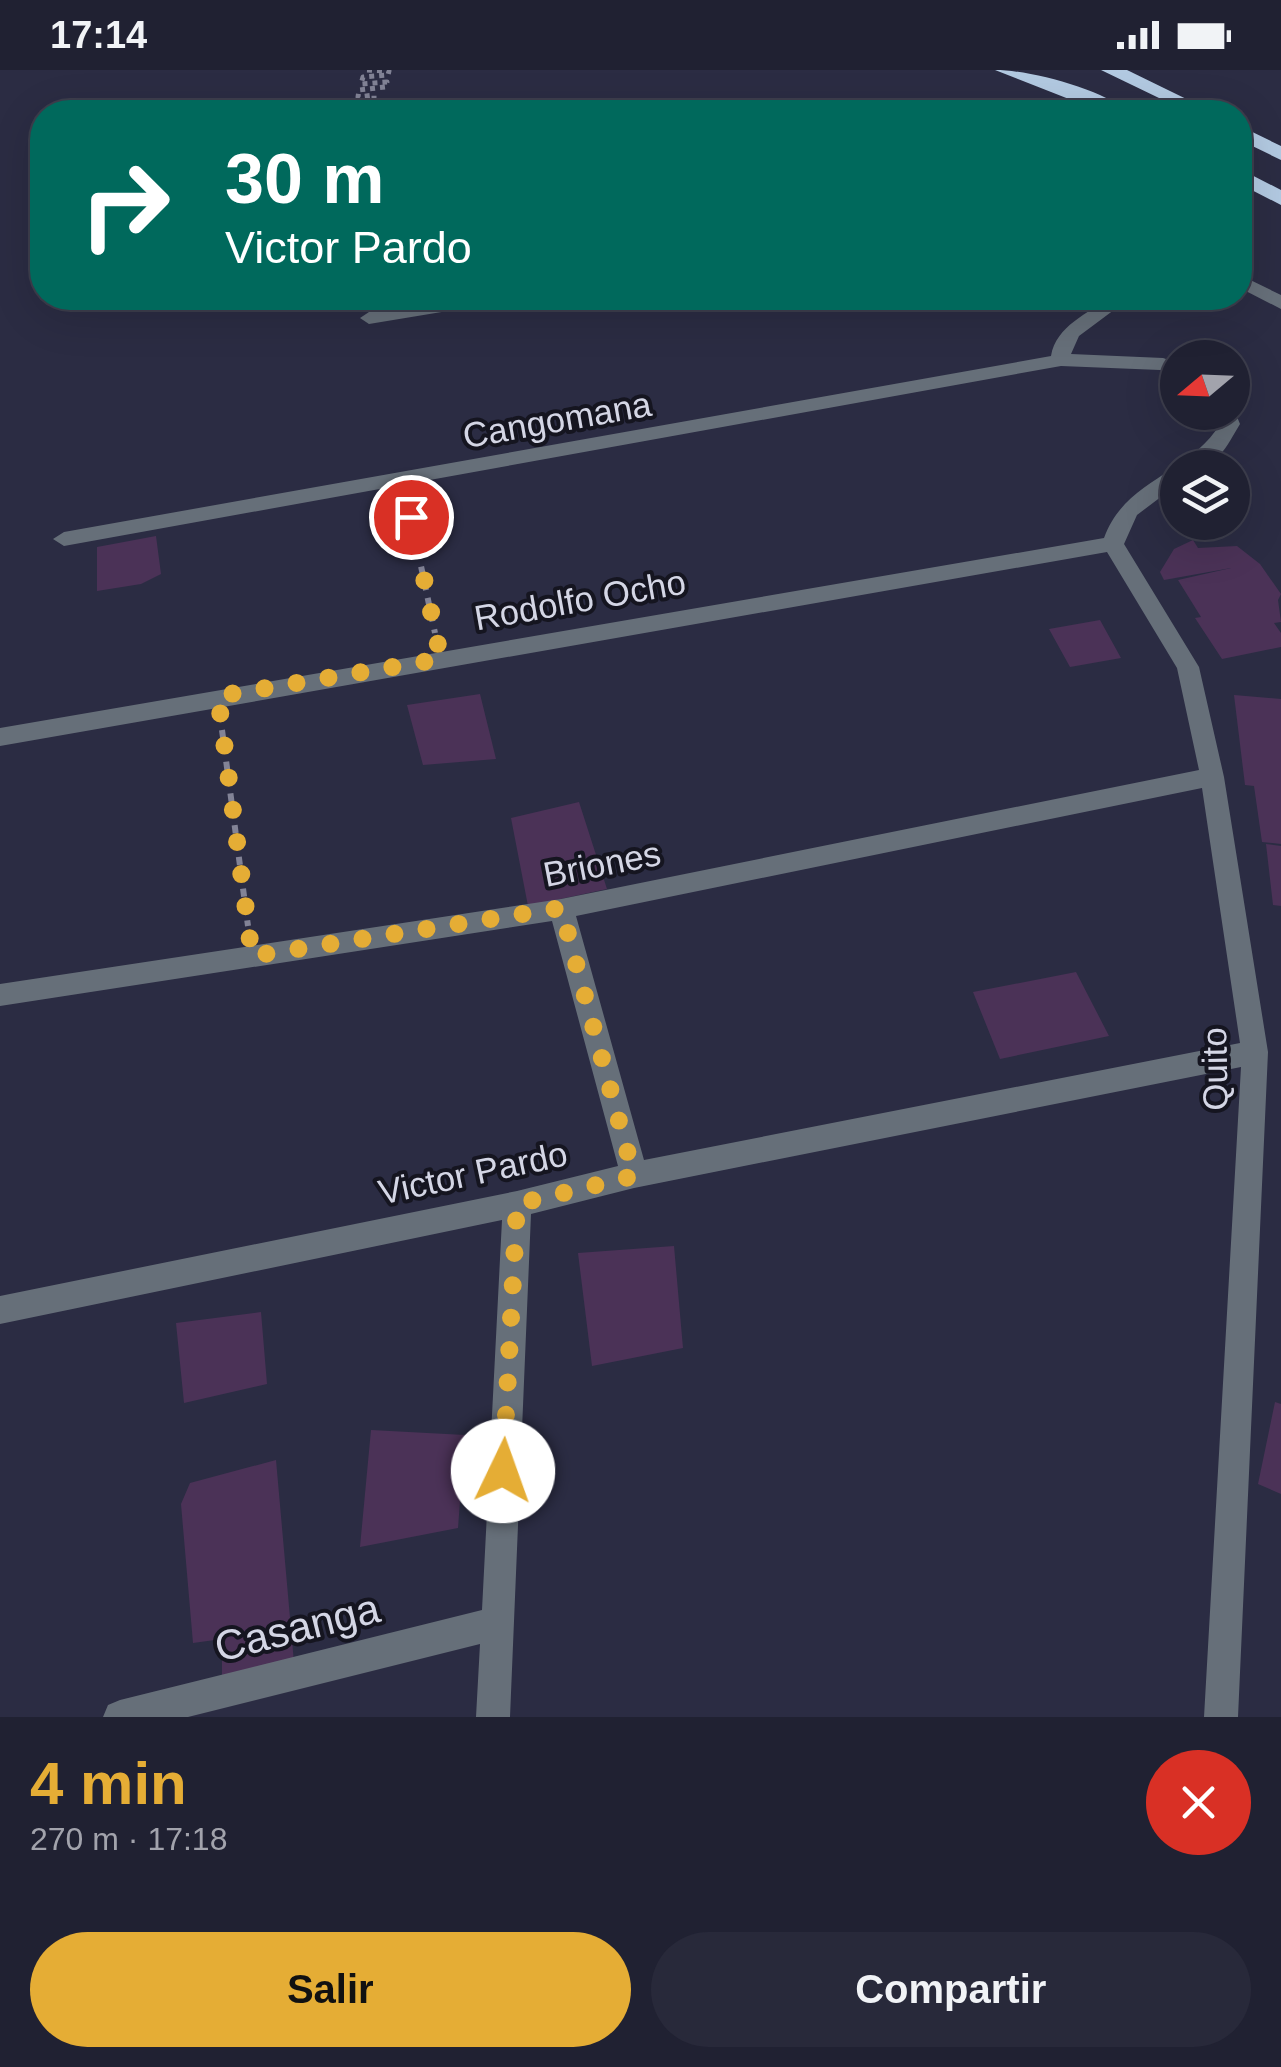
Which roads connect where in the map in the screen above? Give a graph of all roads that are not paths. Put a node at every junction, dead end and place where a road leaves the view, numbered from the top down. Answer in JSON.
{"nodes":[{"id":1,"x":1004,"y":70,"type":"edge"},
{"id":2,"x":1111,"y":70,"type":"edge"},
{"id":3,"x":1089,"y":100,"type":"edge"},
{"id":4,"x":1177,"y":100,"type":"edge"},
{"id":5,"x":1252,"y":138,"type":"edge"},
{"id":6,"x":1281,"y":154,"type":"edge"},
{"id":7,"x":1252,"y":182,"type":"edge"},
{"id":8,"x":1281,"y":199,"type":"edge"},
{"id":9,"x":1252,"y":287,"type":"edge"},
{"id":10,"x":1281,"y":303,"type":"edge"},
{"id":11,"x":417,"y":310,"type":"edge"},
{"id":12,"x":1105,"y":310,"type":"edge"},
{"id":13,"x":369,"y":318,"type":"dead end"},
{"id":14,"x":1061,"y":360,"type":"junction"},
{"id":15,"x":1160,"y":364,"type":"edge"},
{"id":16,"x":1160,"y":486,"type":"edge"},
{"id":17,"x":64,"y":539,"type":"dead end"},
{"id":18,"x":1114,"y":544,"type":"junction"},
{"id":19,"x":0,"y":737,"type":"edge"},
{"id":20,"x":1212,"y":777,"type":"junction"},
{"id":21,"x":561,"y":908,"type":"junction"},
{"id":22,"x":0,"y":995,"type":"edge"},
{"id":23,"x":1256,"y":1052,"type":"junction"},
{"id":24,"x":634,"y":1176,"type":"junction"},
{"id":25,"x":517,"y":1204,"type":"junction"},
{"id":26,"x":0,"y":1310,"type":"edge"},
{"id":27,"x":496,"y":1623,"type":"junction"},
{"id":28,"x":120,"y":1717,"type":"edge"},
{"id":29,"x":492,"y":1717,"type":"edge"},
{"id":30,"x":1220,"y":1717,"type":"edge"}],
"edges":[{"from":1,"to":3,"type":"highway"},
{"from":2,"to":4,"type":"highway"},
{"from":5,"to":6,"type":"highway"},
{"from":7,"to":8,"type":"highway"},
{"from":9,"to":10,"type":"street"},
{"from":11,"to":13,"type":"street"},
{"from":12,"to":14,"type":"street"},
{"from":14,"to":15,"type":"street"},
{"from":14,"to":17,"type":"street","name":"Cangomana"},
{"from":16,"to":18,"type":"street"},
{"from":18,"to":19,"type":"street","name":"Rodolfo Ocho"},
{"from":18,"to":20,"type":"street","name":"Quito"},
{"from":20,"to":21,"type":"street","name":"Briones"},
{"from":20,"to":23,"type":"street","name":"Quito"},
{"from":21,"to":22,"type":"street","name":"Briones"},
{"from":21,"to":24,"type":"street"},
{"from":23,"to":24,"type":"street","name":"Victor Pardo"},
{"from":23,"to":30,"type":"street","name":"Quito"},
{"from":24,"to":25,"type":"street","name":"Victor Pardo"},
{"from":25,"to":26,"type":"street","name":"Victor Pardo"},
{"from":25,"to":27,"type":"street"},
{"from":27,"to":28,"type":"street","name":"Casanga"},
{"from":27,"to":29,"type":"street"}]}
